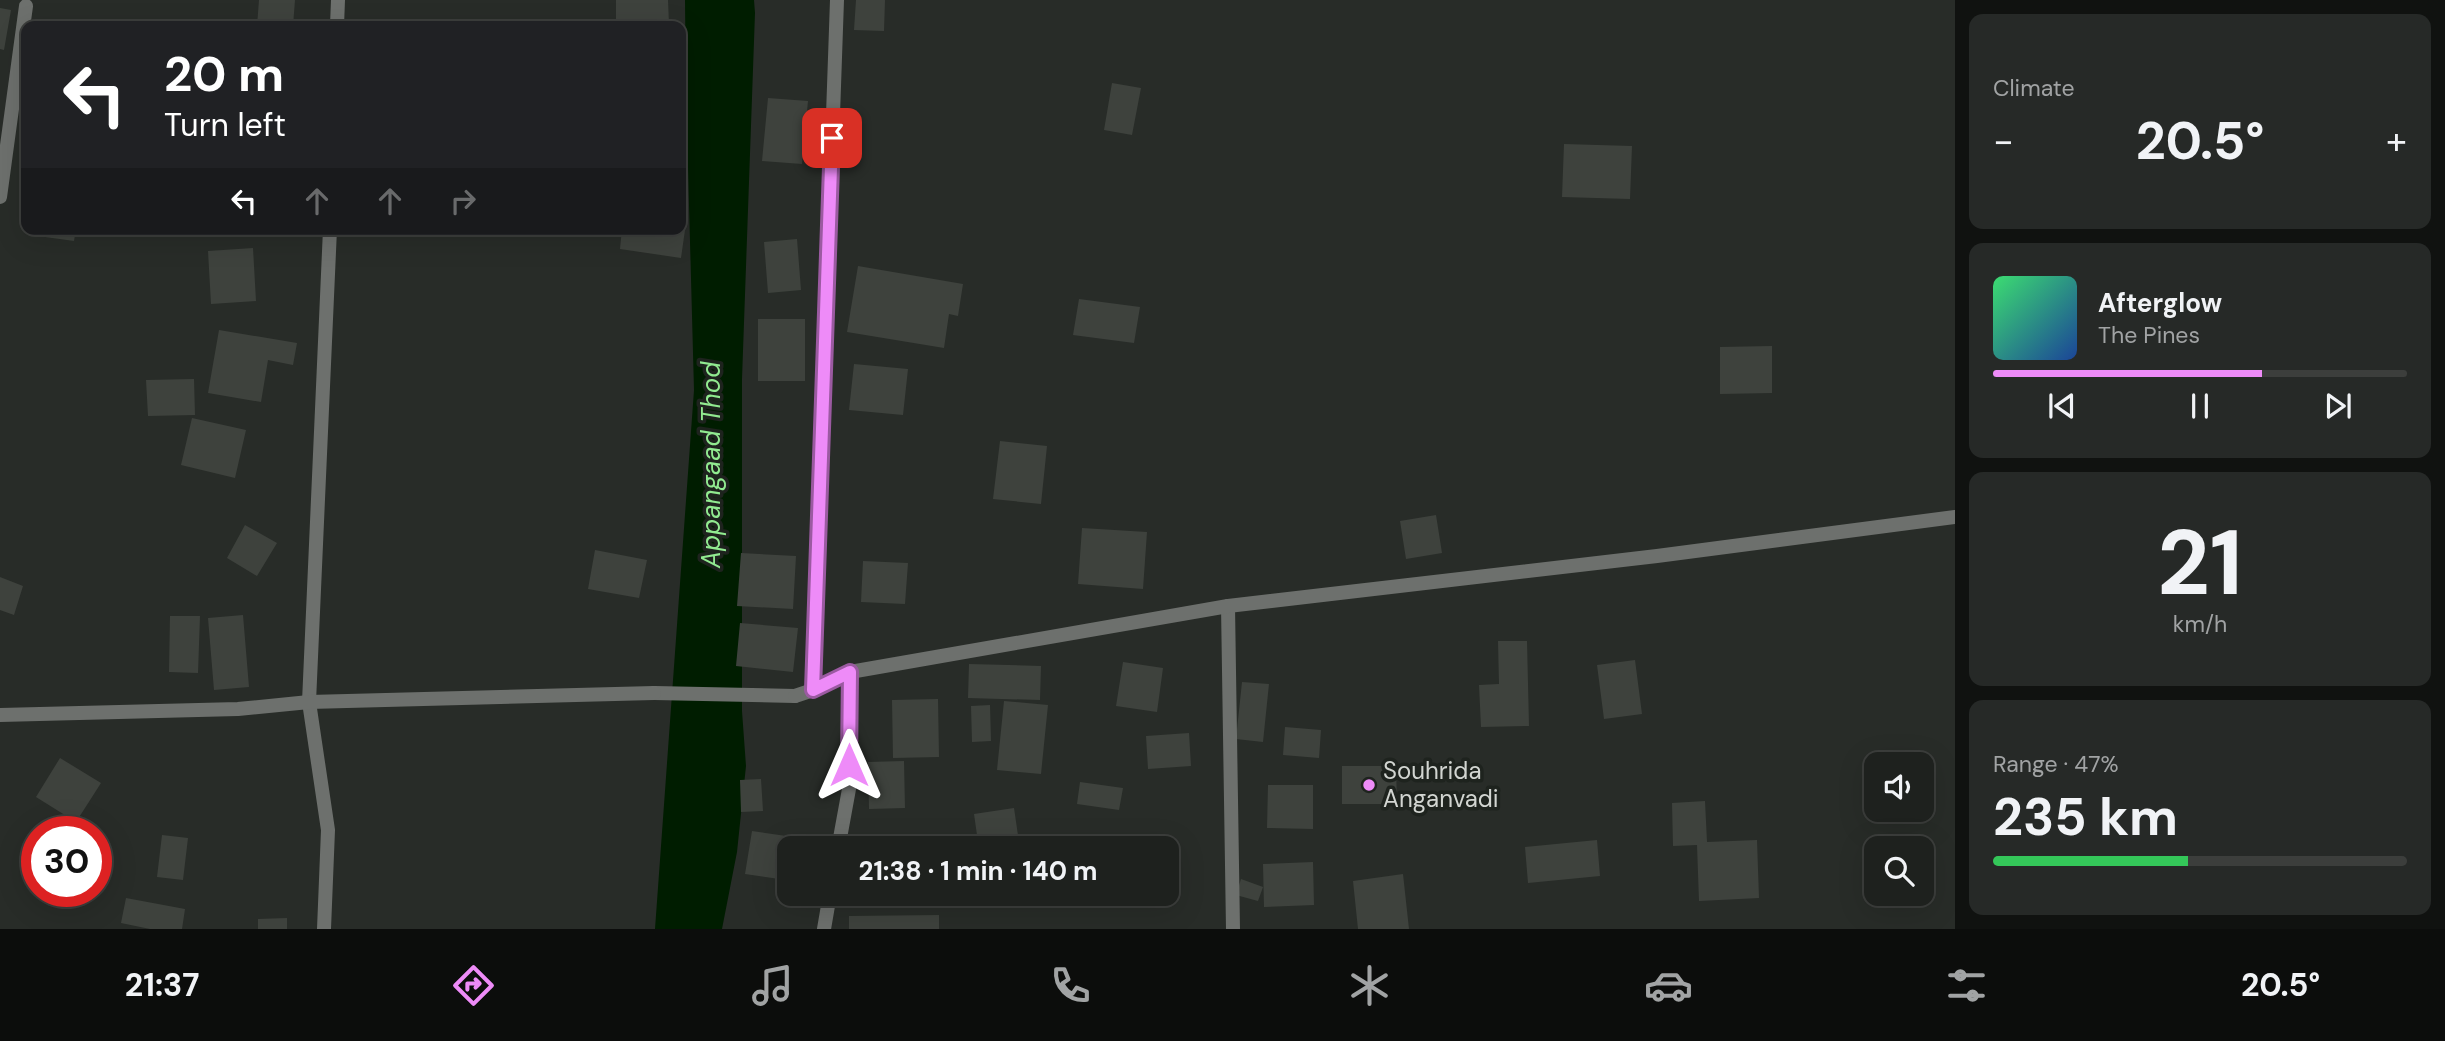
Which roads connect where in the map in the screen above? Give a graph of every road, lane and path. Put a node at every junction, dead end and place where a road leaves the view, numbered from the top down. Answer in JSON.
{"nodes":[{"id":1,"x":338,"y":0,"type":"edge"},
{"id":2,"x":837,"y":0,"type":"edge"},
{"id":3,"x":26,"y":6,"type":"dead end"},
{"id":4,"x":24,"y":21,"type":"edge"},
{"id":5,"x":337,"y":21,"type":"edge"},
{"id":6,"x":21,"y":43,"type":"edge"},
{"id":7,"x":0,"y":197,"type":"edge"},
{"id":8,"x":330,"y":235,"type":"edge"},
{"id":9,"x":1955,"y":517,"type":"edge"},
{"id":10,"x":1228,"y":606,"type":"junction"},
{"id":11,"x":850,"y":672,"type":"junction"},
{"id":12,"x":813,"y":690,"type":"junction"},
{"id":13,"x":309,"y":702,"type":"junction"},
{"id":14,"x":0,"y":715,"type":"edge"},
{"id":15,"x":840,"y":836,"type":"edge"},
{"id":16,"x":828,"y":906,"type":"edge"},
{"id":17,"x":324,"y":929,"type":"edge"},
{"id":18,"x":824,"y":929,"type":"edge"},
{"id":19,"x":1233,"y":929,"type":"edge"}],
"edges":[{"from":1,"to":5,"type":"street"},
{"from":2,"to":12,"type":"street"},
{"from":3,"to":4,"type":"street"},
{"from":6,"to":7,"type":"street"},
{"from":8,"to":13,"type":"street"},
{"from":9,"to":10,"type":"street"},
{"from":10,"to":11,"type":"street"},
{"from":10,"to":19,"type":"street"},
{"from":11,"to":12,"type":"street"},
{"from":11,"to":15,"type":"street"},
{"from":12,"to":13,"type":"street"},
{"from":13,"to":14,"type":"street"},
{"from":13,"to":17,"type":"street"},
{"from":16,"to":18,"type":"street"}]}
